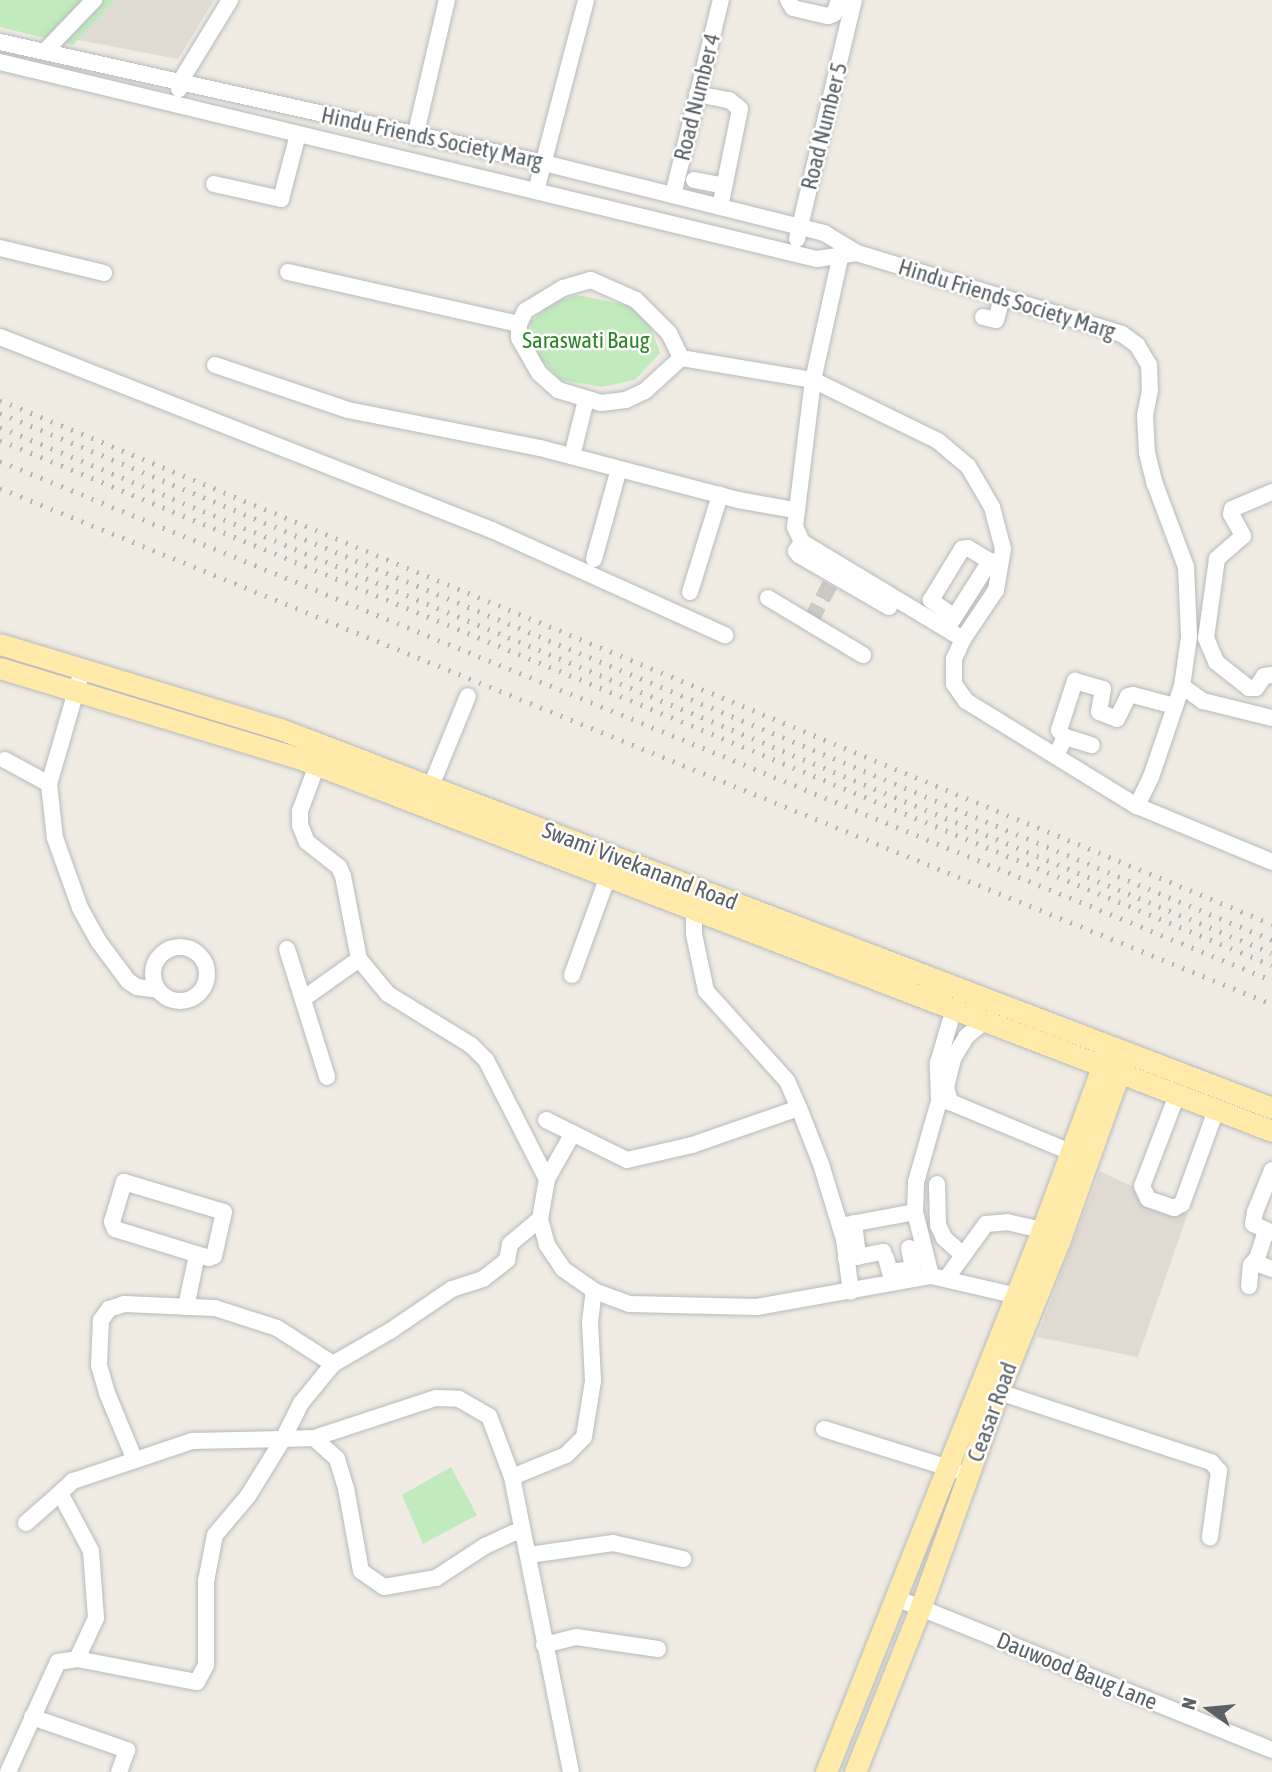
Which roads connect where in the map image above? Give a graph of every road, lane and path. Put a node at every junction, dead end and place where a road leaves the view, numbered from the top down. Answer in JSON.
{"nodes":[{"id":1,"x":94,"y":0,"type":"edge"},
{"id":2,"x":230,"y":0,"type":"edge"},
{"id":3,"x":447,"y":0,"type":"edge"},
{"id":4,"x":586,"y":0,"type":"edge"},
{"id":5,"x":721,"y":0,"type":"edge"},
{"id":6,"x":788,"y":0,"type":"edge"},
{"id":7,"x":839,"y":0,"type":"edge"},
{"id":8,"x":855,"y":0,"type":"edge"},
{"id":9,"x":0,"y":42,"type":"edge"},
{"id":10,"x":45,"y":51,"type":"junction"},
{"id":11,"x":0,"y":62,"type":"edge"},
{"id":12,"x":180,"y":82,"type":"junction"},
{"id":13,"x":697,"y":94,"type":"junction"},
{"id":14,"x":176,"y":106,"type":"junction"},
{"id":15,"x":298,"y":134,"type":"junction"},
{"id":16,"x":415,"y":136,"type":"junction"},
{"id":17,"x":544,"y":163,"type":"junction"},
{"id":18,"x":694,"y":180,"type":"dead end"},
{"id":19,"x":214,"y":184,"type":"dead end"},
{"id":20,"x":724,"y":186,"type":"junction"},
{"id":21,"x":536,"y":191,"type":"junction"},
{"id":22,"x":673,"y":195,"type":"junction"},
{"id":23,"x":720,"y":207,"type":"junction"},
{"id":24,"x":799,"y":229,"type":"junction"},
{"id":25,"x":0,"y":248,"type":"edge"},
{"id":26,"x":793,"y":251,"type":"junction"},
{"id":27,"x":847,"y":251,"type":"junction"},
{"id":28,"x":288,"y":272,"type":"dead end"},
{"id":29,"x":104,"y":273,"type":"dead end"},
{"id":30,"x":1002,"y":298,"type":"junction"},
{"id":31,"x":996,"y":320,"type":"dead end"},
{"id":32,"x":519,"y":324,"type":"junction"},
{"id":33,"x":0,"y":337,"type":"edge"},
{"id":34,"x":681,"y":358,"type":"junction"},
{"id":35,"x":215,"y":365,"type":"dead end"},
{"id":36,"x":813,"y":380,"type":"junction"},
{"id":37,"x":586,"y":400,"type":"junction"},
{"id":38,"x":572,"y":456,"type":"junction"},
{"id":39,"x":620,"y":469,"type":"junction"},
{"id":40,"x":1272,"y":492,"type":"edge"},
{"id":41,"x":720,"y":495,"type":"junction"},
{"id":42,"x":795,"y":510,"type":"junction"},
{"id":43,"x":594,"y":559,"type":"dead end"},
{"id":44,"x":1217,"y":559,"type":"junction"},
{"id":45,"x":995,"y":564,"type":"junction"},
{"id":46,"x":1186,"y":567,"type":"junction"},
{"id":47,"x":836,"y":572,"type":"junction"},
{"id":48,"x":690,"y":592,"type":"dead end"},
{"id":49,"x":768,"y":598,"type":"dead end"},
{"id":50,"x":889,"y":607,"type":"dead end"},
{"id":51,"x":951,"y":623,"type":"junction"},
{"id":52,"x":725,"y":635,"type":"dead end"},
{"id":53,"x":1189,"y":637,"type":"junction"},
{"id":54,"x":1206,"y":638,"type":"junction"},
{"id":55,"x":963,"y":639,"type":"junction"},
{"id":56,"x":0,"y":644,"type":"edge"},
{"id":57,"x":863,"y":655,"type":"dead end"},
{"id":58,"x":83,"y":667,"type":"junction"},
{"id":59,"x":0,"y":668,"type":"edge"},
{"id":60,"x":1272,"y":674,"type":"edge"},
{"id":61,"x":1182,"y":686,"type":"junction"},
{"id":62,"x":76,"y":689,"type":"junction"},
{"id":63,"x":468,"y":696,"type":"dead end"},
{"id":64,"x":1175,"y":706,"type":"junction"},
{"id":65,"x":1272,"y":719,"type":"edge"},
{"id":66,"x":1065,"y":737,"type":"junction"},
{"id":67,"x":1092,"y":745,"type":"dead end"},
{"id":68,"x":306,"y":754,"type":"junction"},
{"id":69,"x":1056,"y":756,"type":"junction"},
{"id":70,"x":5,"y":760,"type":"dead end"},
{"id":71,"x":49,"y":784,"type":"junction"},
{"id":72,"x":431,"y":786,"type":"junction"},
{"id":73,"x":1137,"y":806,"type":"junction"},
{"id":74,"x":1272,"y":862,"type":"edge"},
{"id":75,"x":608,"y":876,"type":"junction"},
{"id":76,"x":694,"y":909,"type":"junction"},
{"id":77,"x":287,"y":949,"type":"dead end"},
{"id":78,"x":359,"y":958,"type":"junction"},
{"id":79,"x":572,"y":975,"type":"dead end"},
{"id":80,"x":159,"y":990,"type":"dead end"},
{"id":81,"x":303,"y":999,"type":"junction"},
{"id":82,"x":954,"y":1005,"type":"junction"},
{"id":83,"x":986,"y":1020,"type":"junction"},
{"id":84,"x":1119,"y":1048,"type":"junction"},
{"id":85,"x":1111,"y":1069,"type":"junction"},
{"id":86,"x":327,"y":1077,"type":"dead end"},
{"id":87,"x":1177,"y":1095,"type":"junction"},
{"id":88,"x":799,"y":1108,"type":"junction"},
{"id":89,"x":1272,"y":1108,"type":"edge"},
{"id":90,"x":1216,"y":1110,"type":"junction"},
{"id":91,"x":546,"y":1120,"type":"dead end"},
{"id":92,"x":1272,"y":1131,"type":"edge"},
{"id":93,"x":573,"y":1133,"type":"junction"},
{"id":94,"x":1070,"y":1152,"type":"junction"},
{"id":95,"x":1272,"y":1170,"type":"edge"},
{"id":96,"x":547,"y":1179,"type":"junction"},
{"id":97,"x":937,"y":1184,"type":"dead end"},
{"id":98,"x":915,"y":1212,"type":"junction"},
{"id":99,"x":540,"y":1219,"type":"junction"},
{"id":100,"x":847,"y":1225,"type":"junction"},
{"id":101,"x":1042,"y":1230,"type":"junction"},
{"id":102,"x":1269,"y":1232,"type":"edge"},
{"id":103,"x":909,"y":1248,"type":"dead end"},
{"id":104,"x":962,"y":1254,"type":"junction"},
{"id":105,"x":197,"y":1255,"type":"junction"},
{"id":106,"x":852,"y":1258,"type":"junction"},
{"id":107,"x":1257,"y":1258,"type":"junction"},
{"id":108,"x":913,"y":1269,"type":"junction"},
{"id":109,"x":1272,"y":1269,"type":"edge"},
{"id":110,"x":936,"y":1273,"type":"junction"},
{"id":111,"x":1250,"y":1286,"type":"dead end"},
{"id":112,"x":594,"y":1291,"type":"junction"},
{"id":113,"x":850,"y":1292,"type":"junction"},
{"id":114,"x":1025,"y":1298,"type":"junction"},
{"id":115,"x":186,"y":1307,"type":"junction"},
{"id":116,"x":333,"y":1364,"type":"junction"},
{"id":117,"x":989,"y":1389,"type":"junction"},
{"id":118,"x":824,"y":1429,"type":"dead end"},
{"id":119,"x":314,"y":1438,"type":"junction"},
{"id":120,"x":283,"y":1439,"type":"junction"},
{"id":121,"x":134,"y":1458,"type":"junction"},
{"id":122,"x":959,"y":1471,"type":"junction"},
{"id":123,"x":512,"y":1476,"type":"junction"},
{"id":124,"x":60,"y":1493,"type":"junction"},
{"id":125,"x":26,"y":1523,"type":"dead end"},
{"id":126,"x":522,"y":1532,"type":"junction"},
{"id":127,"x":1210,"y":1537,"type":"dead end"},
{"id":128,"x":529,"y":1555,"type":"junction"},
{"id":129,"x":683,"y":1559,"type":"dead end"},
{"id":130,"x":897,"y":1598,"type":"junction"},
{"id":131,"x":920,"y":1609,"type":"junction"},
{"id":132,"x":544,"y":1645,"type":"junction"},
{"id":133,"x":658,"y":1649,"type":"dead end"},
{"id":134,"x":77,"y":1659,"type":"junction"},
{"id":135,"x":32,"y":1717,"type":"junction"},
{"id":136,"x":1272,"y":1750,"type":"edge"},
{"id":137,"x":8,"y":1772,"type":"edge"},
{"id":138,"x":119,"y":1772,"type":"edge"},
{"id":139,"x":571,"y":1772,"type":"edge"},
{"id":140,"x":826,"y":1772,"type":"edge"},
{"id":141,"x":855,"y":1772,"type":"edge"}],
"edges":[{"from":1,"to":10,"type":"street"},
{"from":2,"to":12,"type":"street"},
{"from":3,"to":16,"type":"street"},
{"from":4,"to":17,"type":"street"},
{"from":5,"to":13,"type":"street","name":"Road Number 4"},
{"from":6,"to":7,"type":"street"},
{"from":8,"to":24,"type":"street","name":"Road Number 5"},
{"from":9,"to":10,"type":"street","name":"Hindu Friends Society Marg"},
{"from":10,"to":12,"type":"street","name":"Hindu Friends Society Marg"},
{"from":11,"to":14,"type":"street","name":"Hindu Friends Society Marg"},
{"from":12,"to":14,"type":"street"},
{"from":12,"to":16,"type":"street","name":"Hindu Friends Society Marg"},
{"from":13,"to":20,"type":"street"},
{"from":13,"to":22,"type":"street","name":"Road Number 4"},
{"from":14,"to":15,"type":"street","name":"Hindu Friends Society Marg"},
{"from":15,"to":19,"type":"street"},
{"from":15,"to":21,"type":"street","name":"Hindu Friends Society Marg"},
{"from":16,"to":17,"type":"street","name":"Hindu Friends Society Marg"},
{"from":17,"to":21,"type":"street"},
{"from":17,"to":22,"type":"street","name":"Hindu Friends Society Marg"},
{"from":18,"to":20,"type":"street"},
{"from":20,"to":23,"type":"street"},
{"from":21,"to":26,"type":"street","name":"Hindu Friends Society Marg"},
{"from":22,"to":23,"type":"street","name":"Hindu Friends Society Marg"},
{"from":23,"to":24,"type":"street","name":"Hindu Friends Society Marg"},
{"from":24,"to":26,"type":"street","name":"Road Number 5"},
{"from":24,"to":27,"type":"street","name":"Hindu Friends Society Marg"},
{"from":25,"to":29,"type":"street"},
{"from":26,"to":27,"type":"street","name":"Hindu Friends Society Marg"},
{"from":27,"to":30,"type":"street","name":"Hindu Friends Society Marg"},
{"from":27,"to":36,"type":"street"},
{"from":28,"to":32,"type":"street"},
{"from":30,"to":31,"type":"street"},
{"from":30,"to":46,"type":"street","name":"Hindu Friends Society Marg"},
{"from":32,"to":34,"type":"street"},
{"from":32,"to":37,"type":"street"},
{"from":33,"to":52,"type":"street"},
{"from":34,"to":36,"type":"street"},
{"from":34,"to":37,"type":"street"},
{"from":35,"to":38,"type":"street"},
{"from":36,"to":42,"type":"street"},
{"from":36,"to":45,"type":"street"},
{"from":37,"to":38,"type":"street"},
{"from":38,"to":39,"type":"street"},
{"from":39,"to":41,"type":"street"},
{"from":39,"to":43,"type":"street"},
{"from":40,"to":44,"type":"street"},
{"from":41,"to":42,"type":"street"},
{"from":41,"to":48,"type":"street"},
{"from":42,"to":47,"type":"street"},
{"from":44,"to":46,"type":"street"},
{"from":44,"to":54,"type":"street"},
{"from":45,"to":51,"type":"street"},
{"from":45,"to":51,"type":"street"},
{"from":45,"to":55,"type":"street"},
{"from":46,"to":53,"type":"street","name":"Hindu Friends Society Marg"},
{"from":47,"to":50,"type":"street"},
{"from":47,"to":51,"type":"street"},
{"from":49,"to":57,"type":"street"},
{"from":51,"to":55,"type":"street"},
{"from":53,"to":54,"type":"street"},
{"from":53,"to":61,"type":"street","name":"Hindu Friends Society Marg"},
{"from":54,"to":60,"type":"street"},
{"from":55,"to":69,"type":"street"},
{"from":56,"to":58,"type":"main road","name":"Swami Vivekanand Road"},
{"from":58,"to":62,"type":"street"},
{"from":58,"to":68,"type":"main road","name":"Swami Vivekanand Road"},
{"from":59,"to":62,"type":"main road","name":"Swami Vivekanand Road"},
{"from":61,"to":64,"type":"street","name":"Hindu Friends Society Marg"},
{"from":61,"to":65,"type":"street"},
{"from":62,"to":68,"type":"main road","name":"Swami Vivekanand Road"},
{"from":62,"to":71,"type":"street"},
{"from":63,"to":72,"type":"street"},
{"from":64,"to":66,"type":"street"},
{"from":64,"to":73,"type":"street","name":"Hindu Friends Society Marg"},
{"from":66,"to":67,"type":"street"},
{"from":66,"to":69,"type":"street"},
{"from":68,"to":72,"type":"main road","name":"Swami Vivekanand Road"},
{"from":68,"to":75,"type":"main road","name":"Swami Vivekanand Road"},
{"from":68,"to":78,"type":"street"},
{"from":69,"to":73,"type":"street"},
{"from":70,"to":71,"type":"street"},
{"from":71,"to":80,"type":"street"},
{"from":72,"to":82,"type":"main road","name":"Swami Vivekanand Road"},
{"from":73,"to":74,"type":"street"},
{"from":75,"to":76,"type":"main road","name":"Swami Vivekanand Road"},
{"from":75,"to":79,"type":"street"},
{"from":76,"to":82,"type":"main road","name":"Swami Vivekanand Road"},
{"from":76,"to":88,"type":"street"},
{"from":77,"to":81,"type":"street"},
{"from":78,"to":81,"type":"street"},
{"from":78,"to":96,"type":"street"},
{"from":81,"to":86,"type":"street"},
{"from":82,"to":83,"type":"main road","name":"Swami Vivekanand Road"},
{"from":82,"to":84,"type":"main road","name":"Swami Vivekanand Road"},
{"from":82,"to":98,"type":"street"},
{"from":83,"to":85,"type":"main road","name":"Swami Vivekanand Road"},
{"from":83,"to":94,"type":"street"},
{"from":84,"to":85,"type":"main road","name":"Ceasar Road"},
{"from":84,"to":89,"type":"main road","name":"Swami Vivekanand Road"},
{"from":85,"to":87,"type":"main road","name":"Swami Vivekanand Road"},
{"from":85,"to":94,"type":"main road","name":"Ceasar Road"},
{"from":85,"to":114,"type":"main road","name":"Ceasar Road"},
{"from":87,"to":90,"type":"main road","name":"Swami Vivekanand Road"},
{"from":87,"to":90,"type":"street"},
{"from":88,"to":93,"type":"street"},
{"from":88,"to":100,"type":"street"},
{"from":90,"to":92,"type":"main road","name":"Swami Vivekanand Road"},
{"from":91,"to":93,"type":"street"},
{"from":93,"to":96,"type":"street"},
{"from":94,"to":101,"type":"main road","name":"Ceasar Road"},
{"from":95,"to":102,"type":"street"},
{"from":96,"to":99,"type":"street"},
{"from":97,"to":104,"type":"street"},
{"from":98,"to":100,"type":"street"},
{"from":98,"to":110,"type":"street"},
{"from":99,"to":112,"type":"street"},
{"from":99,"to":116,"type":"street"},
{"from":100,"to":106,"type":"street"},
{"from":101,"to":104,"type":"street"},
{"from":101,"to":114,"type":"main road","name":"Ceasar Road"},
{"from":102,"to":107,"type":"street"},
{"from":103,"to":108,"type":"street"},
{"from":104,"to":110,"type":"street"},
{"from":105,"to":105,"type":"street"},
{"from":105,"to":115,"type":"street"},
{"from":106,"to":108,"type":"street"},
{"from":106,"to":113,"type":"street"},
{"from":107,"to":109,"type":"street"},
{"from":107,"to":111,"type":"street"},
{"from":108,"to":110,"type":"street"},
{"from":110,"to":113,"type":"street"},
{"from":110,"to":114,"type":"street"},
{"from":112,"to":113,"type":"street"},
{"from":112,"to":123,"type":"street"},
{"from":114,"to":117,"type":"main road","name":"Ceasar Road"},
{"from":115,"to":116,"type":"street"},
{"from":115,"to":121,"type":"street"},
{"from":116,"to":120,"type":"street"},
{"from":117,"to":122,"type":"main road","name":"Ceasar Road"},
{"from":117,"to":127,"type":"street"},
{"from":118,"to":122,"type":"street"},
{"from":119,"to":120,"type":"street"},
{"from":119,"to":123,"type":"street"},
{"from":119,"to":126,"type":"street"},
{"from":120,"to":121,"type":"street"},
{"from":120,"to":134,"type":"street"},
{"from":121,"to":124,"type":"street"},
{"from":122,"to":130,"type":"main road","name":"Ceasar Road"},
{"from":122,"to":131,"type":"main road","name":"Ceasar Road"},
{"from":123,"to":126,"type":"street"},
{"from":124,"to":125,"type":"street"},
{"from":124,"to":134,"type":"street"},
{"from":126,"to":128,"type":"street"},
{"from":128,"to":129,"type":"street"},
{"from":128,"to":132,"type":"street"},
{"from":130,"to":131,"type":"street","name":"Dauwood Baug Lane"},
{"from":130,"to":140,"type":"main road","name":"Ceasar Road"},
{"from":131,"to":136,"type":"street","name":"Dauwood Baug Lane"},
{"from":131,"to":141,"type":"main road","name":"Ceasar Road"},
{"from":132,"to":133,"type":"street"},
{"from":132,"to":139,"type":"street"},
{"from":134,"to":135,"type":"street"},
{"from":135,"to":137,"type":"street"},
{"from":135,"to":138,"type":"street"}]}
